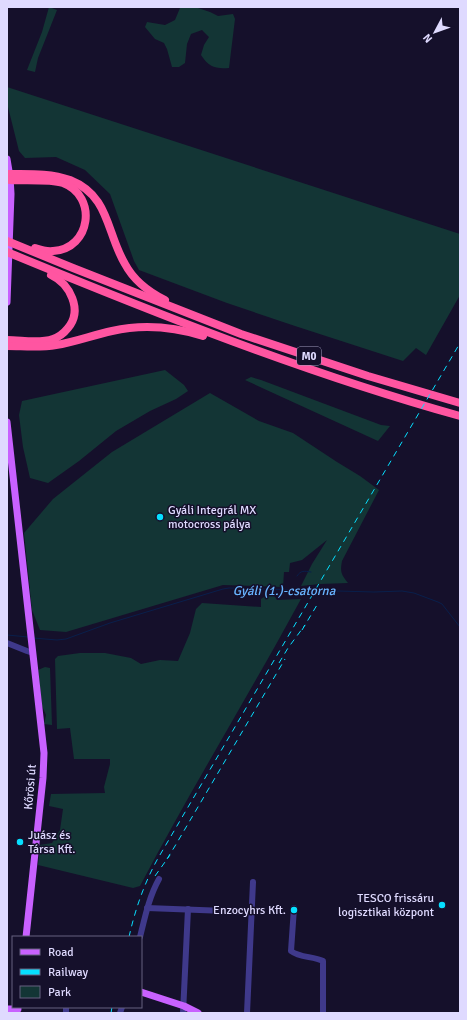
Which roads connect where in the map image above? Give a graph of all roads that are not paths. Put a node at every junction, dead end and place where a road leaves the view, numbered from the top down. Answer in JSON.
{"nodes":[{"id":1,"x":7,"y":159,"type":"edge"},
{"id":2,"x":10,"y":177,"type":"junction"},
{"id":3,"x":7,"y":238,"type":"edge"},
{"id":4,"x":7,"y":241,"type":"edge"},
{"id":5,"x":7,"y":252,"type":"edge"},
{"id":6,"x":32,"y":263,"type":"junction"},
{"id":7,"x":7,"y":302,"type":"edge"},
{"id":8,"x":211,"y":322,"type":"junction"},
{"id":9,"x":7,"y":340,"type":"edge"},
{"id":10,"x":236,"y":343,"type":"junction"},
{"id":11,"x":7,"y":346,"type":"edge"},
{"id":12,"x":460,"y":403,"type":"edge"},
{"id":13,"x":460,"y":416,"type":"edge"},
{"id":14,"x":7,"y":422,"type":"edge"},
{"id":15,"x":7,"y":643,"type":"edge"},
{"id":16,"x":33,"y":653,"type":"junction"},
{"id":17,"x":159,"y":879,"type":"dead end"},
{"id":18,"x":253,"y":882,"type":"dead end"},
{"id":19,"x":147,"y":908,"type":"junction"},
{"id":20,"x":294,"y":908,"type":"dead end"},
{"id":21,"x":188,"y":909,"type":"junction"},
{"id":22,"x":252,"y":912,"type":"junction"},
{"id":23,"x":26,"y":936,"type":"edge"},
{"id":24,"x":140,"y":936,"type":"edge"},
{"id":25,"x":142,"y":992,"type":"edge"},
{"id":26,"x":7,"y":1009,"type":"edge"},
{"id":27,"x":18,"y":1010,"type":"edge"},
{"id":28,"x":183,"y":1010,"type":"edge"},
{"id":29,"x":198,"y":1013,"type":"edge"},
{"id":30,"x":247,"y":1013,"type":"edge"},
{"id":31,"x":323,"y":1013,"type":"edge"}],
"edges":[{"from":1,"to":2,"type":"main road"},
{"from":2,"to":3,"type":"highway"},
{"from":2,"to":7,"type":"main road"},
{"from":2,"to":8,"type":"highway"},
{"from":4,"to":8,"type":"highway","number":"M0"},
{"from":5,"to":6,"type":"highway","number":"M0"},
{"from":6,"to":9,"type":"highway"},
{"from":6,"to":10,"type":"highway","number":"M0"},
{"from":8,"to":12,"type":"highway","number":"M0"},
{"from":10,"to":11,"type":"highway"},
{"from":10,"to":13,"type":"highway","number":"M0"},
{"from":14,"to":16,"type":"main road","name":"Kőrösi út"},
{"from":15,"to":16,"type":"street"},
{"from":16,"to":23,"type":"main road","name":"Kőrösi út"},
{"from":17,"to":19,"type":"street"},
{"from":18,"to":22,"type":"street"},
{"from":19,"to":21,"type":"street"},
{"from":19,"to":24,"type":"street"},
{"from":20,"to":31,"type":"street"},
{"from":21,"to":22,"type":"street"},
{"from":21,"to":28,"type":"street"},
{"from":22,"to":30,"type":"street"},
{"from":25,"to":28,"type":"main road"},
{"from":26,"to":27,"type":"main road"},
{"from":28,"to":29,"type":"main road"}]}
